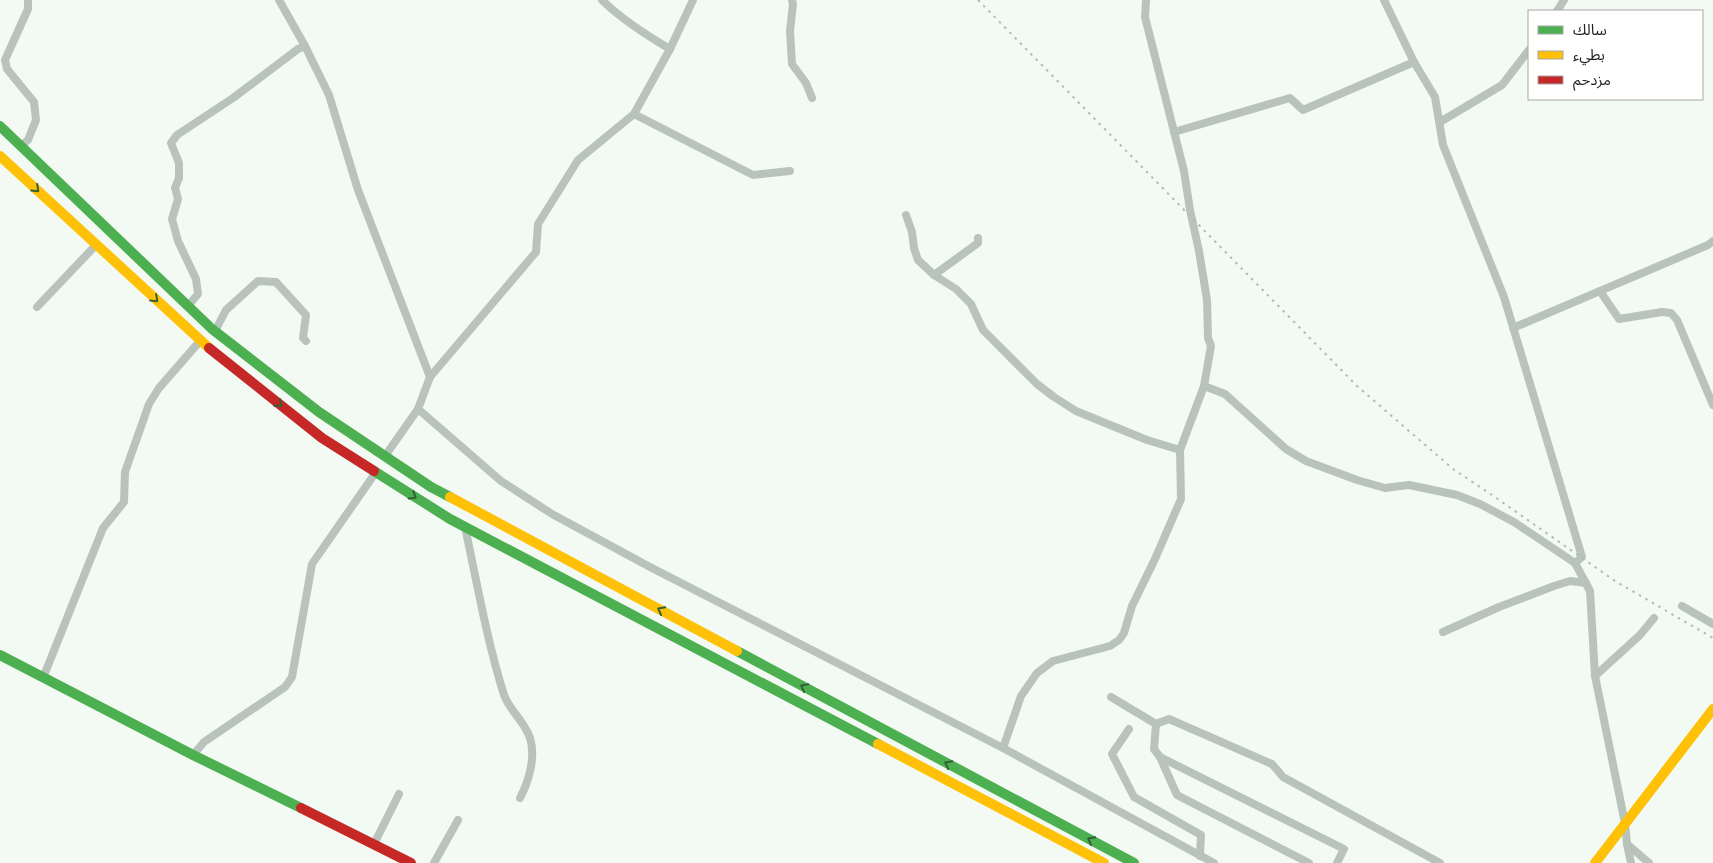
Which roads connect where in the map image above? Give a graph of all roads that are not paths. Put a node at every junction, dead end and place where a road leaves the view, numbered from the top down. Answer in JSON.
{"nodes":[{"id":1,"x":28,"y":0,"type":"edge"},
{"id":2,"x":279,"y":0,"type":"edge"},
{"id":3,"x":602,"y":0,"type":"edge"},
{"id":4,"x":693,"y":0,"type":"edge"},
{"id":5,"x":792,"y":0,"type":"edge"},
{"id":6,"x":1146,"y":0,"type":"edge"},
{"id":7,"x":1384,"y":0,"type":"edge"},
{"id":8,"x":305,"y":46,"type":"junction"},
{"id":9,"x":670,"y":49,"type":"junction"},
{"id":10,"x":1528,"y":51,"type":"edge"},
{"id":11,"x":1414,"y":62,"type":"junction"},
{"id":12,"x":812,"y":98,"type":"dead end"},
{"id":13,"x":634,"y":114,"type":"junction"},
{"id":14,"x":1440,"y":122,"type":"junction"},
{"id":15,"x":0,"y":126,"type":"edge"},
{"id":16,"x":1174,"y":132,"type":"junction"},
{"id":17,"x":21,"y":146,"type":"junction"},
{"id":18,"x":0,"y":156,"type":"edge"},
{"id":19,"x":790,"y":171,"type":"dead end"},
{"id":20,"x":906,"y":215,"type":"dead end"},
{"id":21,"x":978,"y":238,"type":"dead end"},
{"id":22,"x":1713,"y":241,"type":"edge"},
{"id":23,"x":96,"y":245,"type":"junction"},
{"id":24,"x":934,"y":275,"type":"junction"},
{"id":25,"x":1600,"y":291,"type":"junction"},
{"id":26,"x":188,"y":306,"type":"junction"},
{"id":27,"x":36,"y":307,"type":"dead end"},
{"id":28,"x":1514,"y":328,"type":"junction"},
{"id":29,"x":215,"y":331,"type":"junction"},
{"id":30,"x":200,"y":341,"type":"junction"},
{"id":31,"x":306,"y":341,"type":"dead end"},
{"id":32,"x":430,"y":377,"type":"junction"},
{"id":33,"x":1204,"y":386,"type":"junction"},
{"id":34,"x":1713,"y":405,"type":"edge"},
{"id":35,"x":418,"y":409,"type":"junction"},
{"id":36,"x":1180,"y":450,"type":"junction"},
{"id":37,"x":385,"y":456,"type":"junction"},
{"id":38,"x":376,"y":472,"type":"junction"},
{"id":39,"x":465,"y":527,"type":"junction"},
{"id":40,"x":1575,"y":563,"type":"junction"},
{"id":41,"x":1586,"y":583,"type":"junction"},
{"id":42,"x":1682,"y":606,"type":"dead end"},
{"id":43,"x":1654,"y":618,"type":"dead end"},
{"id":44,"x":1713,"y":624,"type":"edge"},
{"id":45,"x":1443,"y":632,"type":"dead end"},
{"id":46,"x":0,"y":655,"type":"edge"},
{"id":47,"x":1595,"y":676,"type":"junction"},
{"id":48,"x":43,"y":678,"type":"junction"},
{"id":49,"x":1111,"y":696,"type":"dead end"},
{"id":50,"x":1713,"y":710,"type":"edge"},
{"id":51,"x":1156,"y":724,"type":"junction"},
{"id":52,"x":1129,"y":729,"type":"dead end"},
{"id":53,"x":1003,"y":748,"type":"junction"},
{"id":54,"x":193,"y":754,"type":"junction"},
{"id":55,"x":1160,"y":757,"type":"junction"},
{"id":56,"x":399,"y":794,"type":"dead end"},
{"id":57,"x":520,"y":798,"type":"dead end"},
{"id":58,"x":458,"y":820,"type":"dead end"},
{"id":59,"x":1626,"y":823,"type":"junction"},
{"id":60,"x":374,"y":844,"type":"junction"},
{"id":61,"x":1627,"y":844,"type":"junction"},
{"id":62,"x":1200,"y":856,"type":"junction"},
{"id":63,"x":411,"y":863,"type":"edge"},
{"id":64,"x":434,"y":863,"type":"edge"},
{"id":65,"x":1104,"y":863,"type":"edge"},
{"id":66,"x":1134,"y":863,"type":"edge"},
{"id":67,"x":1214,"y":863,"type":"edge"},
{"id":68,"x":1308,"y":863,"type":"edge"},
{"id":69,"x":1337,"y":863,"type":"edge"},
{"id":70,"x":1440,"y":863,"type":"edge"},
{"id":71,"x":1594,"y":863,"type":"edge"},
{"id":72,"x":1631,"y":863,"type":"edge"},
{"id":73,"x":1649,"y":863,"type":"edge"}],
"edges":[{"from":1,"to":17,"type":"street"},
{"from":2,"to":8,"type":"street"},
{"from":3,"to":9,"type":"street"},
{"from":4,"to":9,"type":"street"},
{"from":5,"to":12,"type":"street"},
{"from":6,"to":16,"type":"street"},
{"from":7,"to":11,"type":"street"},
{"from":8,"to":26,"type":"street"},
{"from":8,"to":32,"type":"street"},
{"from":9,"to":13,"type":"street"},
{"from":10,"to":14,"type":"street"},
{"from":11,"to":14,"type":"street"},
{"from":11,"to":16,"type":"street"},
{"from":13,"to":19,"type":"street"},
{"from":13,"to":32,"type":"street"},
{"from":14,"to":28,"type":"street"},
{"from":15,"to":17,"type":"main road"},
{"from":16,"to":33,"type":"street"},
{"from":17,"to":26,"type":"main road"},
{"from":18,"to":23,"type":"main road","one_way":true},
{"from":20,"to":24,"type":"street"},
{"from":21,"to":24,"type":"street"},
{"from":22,"to":25,"type":"street"},
{"from":23,"to":27,"type":"street"},
{"from":23,"to":30,"type":"main road","one_way":true},
{"from":24,"to":36,"type":"street"},
{"from":25,"to":28,"type":"street"},
{"from":25,"to":34,"type":"street"},
{"from":26,"to":29,"type":"main road"},
{"from":28,"to":40,"type":"street"},
{"from":29,"to":31,"type":"street"},
{"from":29,"to":37,"type":"main road"},
{"from":30,"to":38,"type":"main road","one_way":true},
{"from":30,"to":48,"type":"street"},
{"from":32,"to":35,"type":"street"},
{"from":33,"to":36,"type":"street"},
{"from":33,"to":40,"type":"street"},
{"from":35,"to":37,"type":"street"},
{"from":35,"to":53,"type":"street"},
{"from":36,"to":53,"type":"street"},
{"from":66,"to":37,"type":"main road","one_way":true},
{"from":38,"to":39,"type":"main road","one_way":true},
{"from":38,"to":54,"type":"street"},
{"from":39,"to":57,"type":"street"},
{"from":39,"to":65,"type":"main road"},
{"from":40,"to":41,"type":"street"},
{"from":41,"to":45,"type":"street"},
{"from":41,"to":47,"type":"street"},
{"from":42,"to":44,"type":"street"},
{"from":43,"to":47,"type":"street"},
{"from":46,"to":48,"type":"main road"},
{"from":47,"to":59,"type":"street"},
{"from":48,"to":54,"type":"main road"},
{"from":49,"to":51,"type":"street"},
{"from":50,"to":59,"type":"main road"},
{"from":51,"to":55,"type":"street"},
{"from":51,"to":70,"type":"street"},
{"from":52,"to":62,"type":"street"},
{"from":53,"to":62,"type":"street"},
{"from":54,"to":60,"type":"main road"},
{"from":55,"to":68,"type":"street"},
{"from":55,"to":69,"type":"street"},
{"from":56,"to":60,"type":"street"},
{"from":58,"to":64,"type":"street"},
{"from":59,"to":61,"type":"street"},
{"from":59,"to":71,"type":"main road"},
{"from":60,"to":63,"type":"main road"},
{"from":61,"to":72,"type":"street"},
{"from":61,"to":73,"type":"street"},
{"from":62,"to":67,"type":"street"}]}
